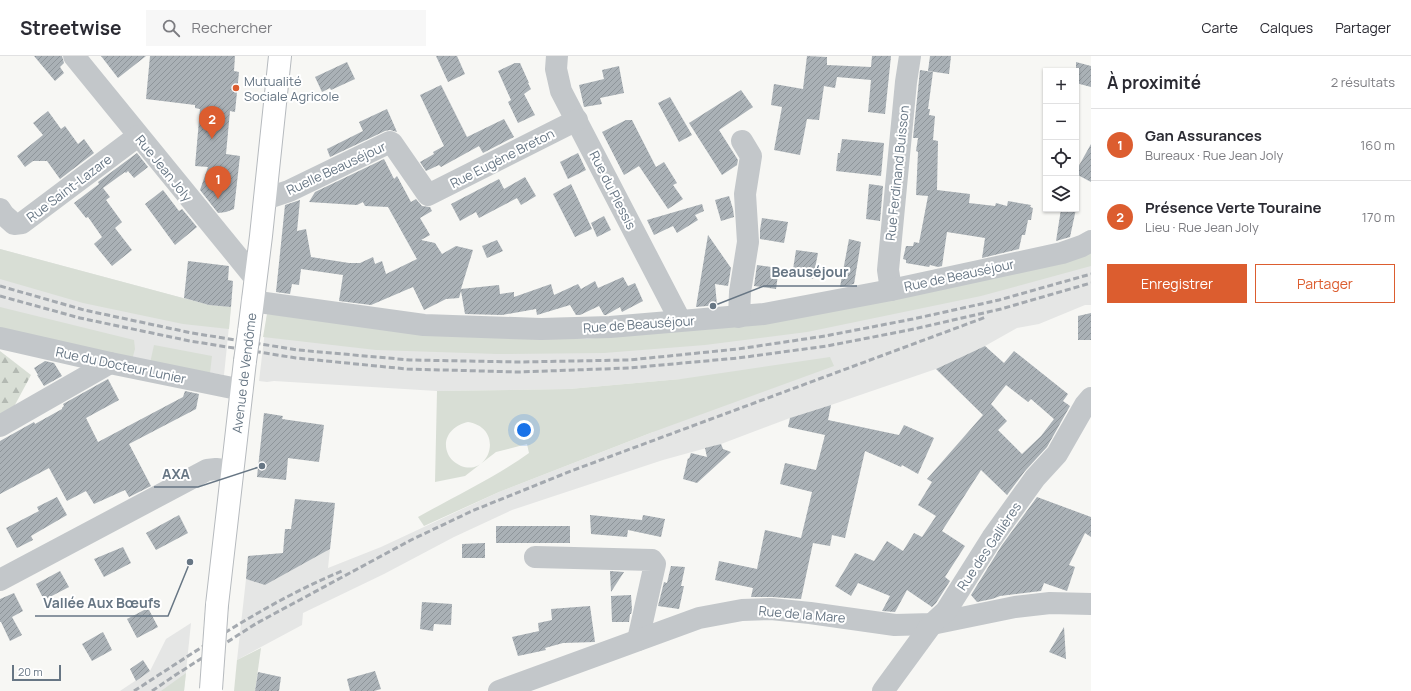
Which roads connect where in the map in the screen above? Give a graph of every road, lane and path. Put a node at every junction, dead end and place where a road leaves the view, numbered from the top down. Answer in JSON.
{"nodes":[{"id":1,"x":74,"y":56,"type":"edge"},
{"id":2,"x":280,"y":56,"type":"edge"},
{"id":3,"x":557,"y":56,"type":"edge"},
{"id":4,"x":910,"y":56,"type":"edge"},
{"id":5,"x":576,"y":120,"type":"junction"},
{"id":6,"x":138,"y":136,"type":"junction"},
{"id":7,"x":742,"y":141,"type":"dead end"},
{"id":8,"x":428,"y":195,"type":"joint"},
{"id":9,"x":265,"y":199,"type":"junction"},
{"id":10,"x":0,"y":209,"type":"edge"},
{"id":11,"x":1091,"y":241,"type":"edge"},
{"id":12,"x":255,"y":278,"type":"junction"},
{"id":13,"x":891,"y":290,"type":"junction"},
{"id":14,"x":252,"y":302,"type":"junction"},
{"id":15,"x":739,"y":317,"type":"junction"},
{"id":16,"x":680,"y":320,"type":"junction"},
{"id":17,"x":0,"y":338,"type":"edge"},
{"id":18,"x":110,"y":363,"type":"junction"},
{"id":19,"x":242,"y":390,"type":"junction"},
{"id":20,"x":1091,"y":398,"type":"edge"},
{"id":21,"x":0,"y":426,"type":"edge"},
{"id":22,"x":232,"y":471,"type":"junction"},
{"id":23,"x":535,"y":557,"type":"dead end"},
{"id":24,"x":0,"y":580,"type":"edge"},
{"id":25,"x":1091,"y":604,"type":"edge"},
{"id":26,"x":932,"y":624,"type":"junction"},
{"id":27,"x":638,"y":640,"type":"junction"},
{"id":28,"x":210,"y":690,"type":"edge"},
{"id":29,"x":499,"y":691,"type":"edge"},
{"id":30,"x":883,"y":691,"type":"edge"}],
"edges":[{"from":1,"to":6,"type":"street","name":"Rue Jean Joly"},
{"from":2,"to":9,"type":"main road","name":"Avenue de Vendôme"},
{"from":3,"to":5,"type":"street","name":"Rue du Plessis"},
{"from":4,"to":13,"type":"street","name":"Rue Ferdinand Buisson"},
{"from":5,"to":8,"type":"street","name":"Rue Eugène Breton"},
{"from":5,"to":16,"type":"street","name":"Rue du Plessis"},
{"from":6,"to":10,"type":"street","name":"Rue Saint-Lazare"},
{"from":6,"to":12,"type":"street","name":"Rue Jean Joly"},
{"from":7,"to":15,"type":"street"},
{"from":8,"to":9,"type":"street","name":"Ruelle Beauséjour"},
{"from":9,"to":12,"type":"main road","name":"Avenue de Vendôme"},
{"from":11,"to":13,"type":"street","name":"Rue de Beauséjour"},
{"from":12,"to":14,"type":"main road","name":"Avenue de Vendôme"},
{"from":13,"to":15,"type":"street","name":"Rue de Beauséjour"},
{"from":14,"to":16,"type":"street","name":"Rue de Beauséjour"},
{"from":14,"to":19,"type":"main road","name":"Avenue de Vendôme","bridge":true},
{"from":15,"to":16,"type":"street","name":"Rue de Beauséjour"},
{"from":17,"to":18,"type":"street","name":"Rue du Docteur Lunier"},
{"from":18,"to":19,"type":"street","name":"Rue du Docteur Lunier"},
{"from":18,"to":21,"type":"street"},
{"from":19,"to":22,"type":"main road","name":"Avenue de Vendôme"},
{"from":20,"to":26,"type":"street","name":"Rue des Gallières"},
{"from":22,"to":24,"type":"street"},
{"from":22,"to":28,"type":"main road","name":"Avenue de Vendôme","bridge":true},
{"from":23,"to":27,"type":"street"},
{"from":25,"to":26,"type":"street","name":"Rue de la Mare"},
{"from":26,"to":27,"type":"street","name":"Rue de la Mare"},
{"from":26,"to":30,"type":"street","name":"Rue des Gallières"},
{"from":27,"to":29,"type":"street","name":"Rue de la Mare"}]}
